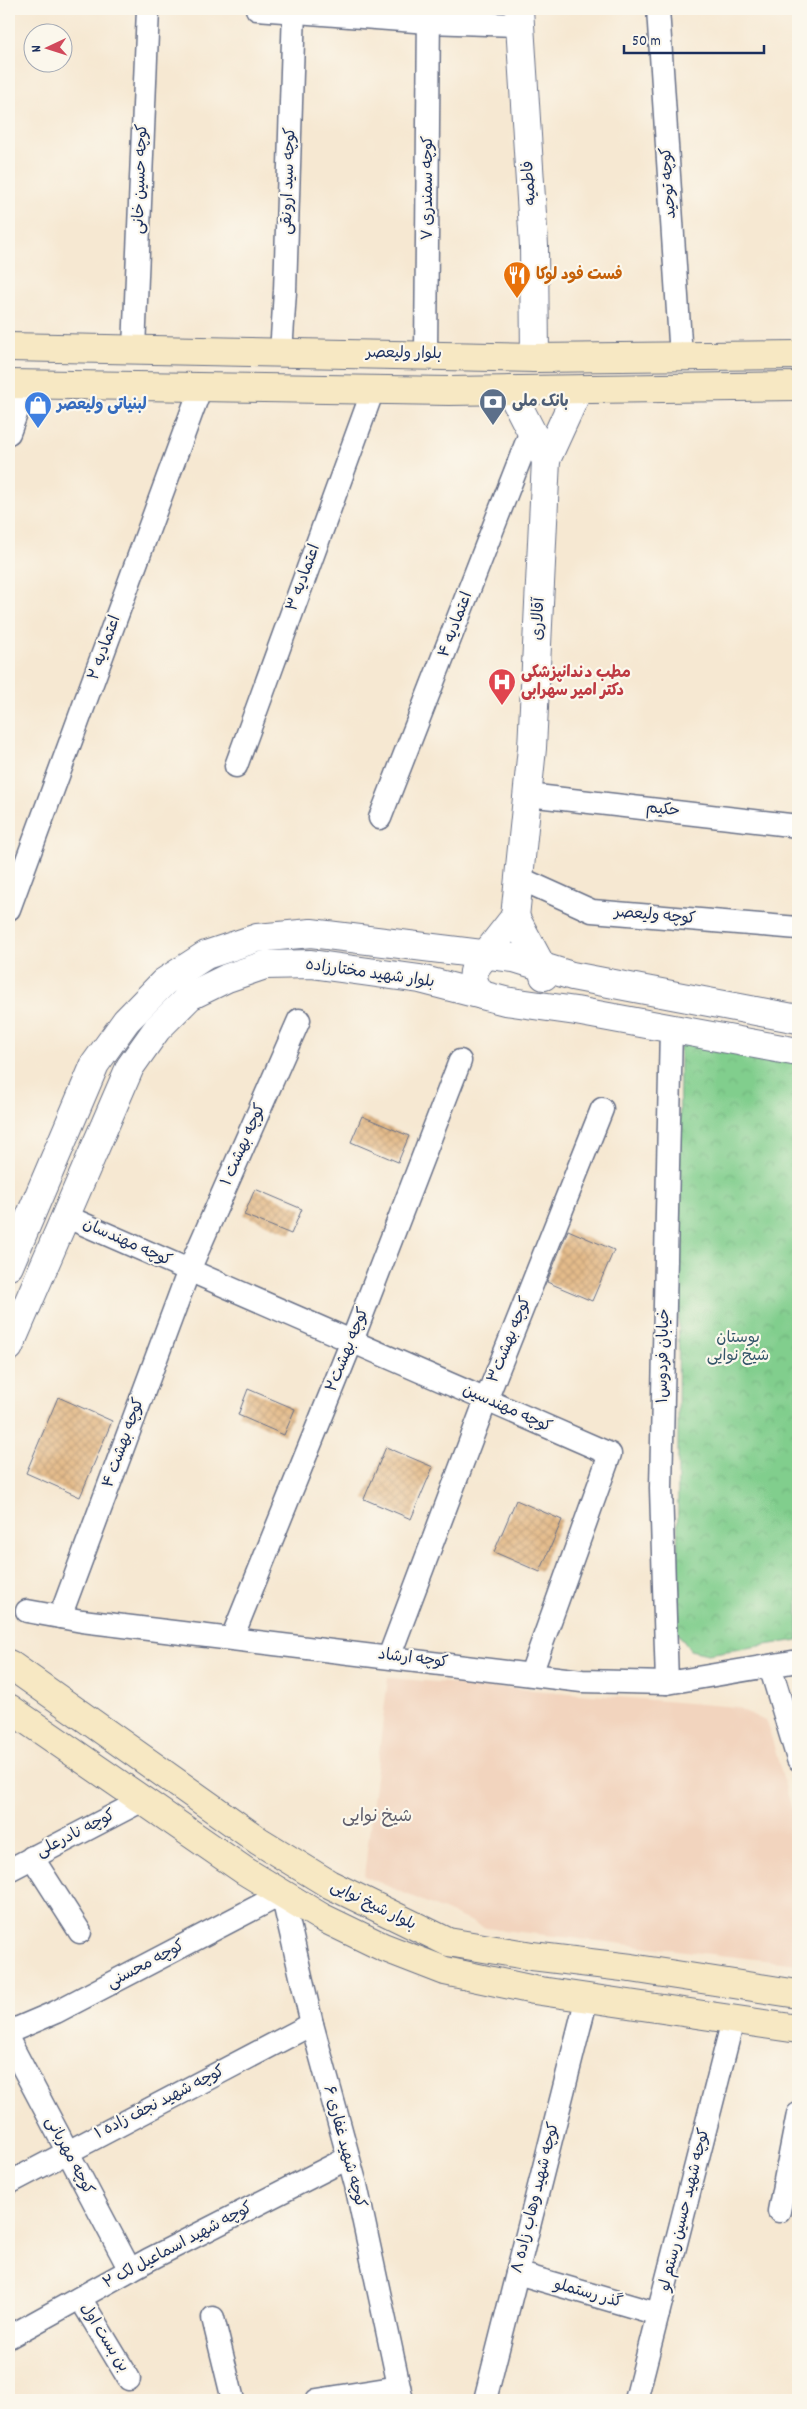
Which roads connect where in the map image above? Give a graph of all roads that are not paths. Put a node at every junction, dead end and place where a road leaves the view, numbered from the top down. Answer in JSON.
{"nodes":[{"id":1,"x":148,"y":9,"type":"edge"},
{"id":2,"x":257,"y":9,"type":"edge"},
{"id":3,"x":658,"y":9,"type":"edge"},
{"id":4,"x":294,"y":10,"type":"edge"},
{"id":5,"x":429,"y":15,"type":"edge"},
{"id":6,"x":519,"y":17,"type":"edge"},
{"id":7,"x":9,"y":347,"type":"edge"},
{"id":8,"x":134,"y":349,"type":"junction"},
{"id":9,"x":281,"y":353,"type":"junction"},
{"id":10,"x":426,"y":354,"type":"junction"},
{"id":11,"x":787,"y":355,"type":"edge"},
{"id":12,"x":681,"y":357,"type":"junction"},
{"id":13,"x":535,"y":358,"type":"junction"},
{"id":14,"x":18,"y":384,"type":"edge"},
{"id":15,"x":787,"y":386,"type":"edge"},
{"id":16,"x":201,"y":387,"type":"junction"},
{"id":17,"x":372,"y":390,"type":"junction"},
{"id":18,"x":510,"y":390,"type":"junction"},
{"id":19,"x":578,"y":390,"type":"junction"},
{"id":20,"x":531,"y":431,"type":"junction"},
{"id":21,"x":9,"y":433,"type":"edge"},
{"id":22,"x":546,"y":460,"type":"junction"},
{"id":23,"x":236,"y":766,"type":"dead end"},
{"id":24,"x":528,"y":795,"type":"junction"},
{"id":25,"x":380,"y":818,"type":"dead end"},
{"id":26,"x":798,"y":826,"type":"edge"},
{"id":27,"x":519,"y":878,"type":"junction"},
{"id":28,"x":9,"y":909,"type":"edge"},
{"id":29,"x":515,"y":917,"type":"junction"},
{"id":30,"x":798,"y":928,"type":"edge"},
{"id":31,"x":487,"y":954,"type":"junction"},
{"id":32,"x":542,"y":967,"type":"junction"},
{"id":33,"x":482,"y":995,"type":"junction"},
{"id":34,"x":529,"y":1005,"type":"junction"},
{"id":35,"x":299,"y":1020,"type":"dead end"},
{"id":36,"x":798,"y":1020,"type":"edge"},
{"id":37,"x":671,"y":1028,"type":"junction"},
{"id":38,"x":798,"y":1052,"type":"edge"},
{"id":39,"x":460,"y":1061,"type":"dead end"},
{"id":40,"x":602,"y":1109,"type":"dead end"},
{"id":41,"x":66,"y":1216,"type":"junction"},
{"id":42,"x":9,"y":1266,"type":"edge"},
{"id":43,"x":189,"y":1270,"type":"junction"},
{"id":44,"x":352,"y":1341,"type":"junction"},
{"id":45,"x":9,"y":1348,"type":"edge"},
{"id":46,"x":486,"y":1400,"type":"junction"},
{"id":47,"x":27,"y":1611,"type":"dead end"},
{"id":48,"x":60,"y":1617,"type":"junction"},
{"id":49,"x":232,"y":1638,"type":"junction"},
{"id":50,"x":389,"y":1657,"type":"junction"},
{"id":51,"x":798,"y":1661,"type":"edge"},
{"id":52,"x":9,"y":1664,"type":"edge"},
{"id":53,"x":770,"y":1666,"type":"junction"},
{"id":54,"x":531,"y":1674,"type":"junction"},
{"id":55,"x":667,"y":1683,"type":"junction"},
{"id":56,"x":9,"y":1708,"type":"edge"},
{"id":57,"x":798,"y":1759,"type":"edge"},
{"id":58,"x":143,"y":1800,"type":"junction"},
{"id":59,"x":32,"y":1856,"type":"junction"},
{"id":60,"x":9,"y":1870,"type":"edge"},
{"id":61,"x":282,"y":1894,"type":"junction"},
{"id":62,"x":80,"y":1932,"type":"dead end"},
{"id":63,"x":798,"y":1994,"type":"edge"},
{"id":64,"x":587,"y":1997,"type":"junction"},
{"id":65,"x":733,"y":2020,"type":"junction"},
{"id":66,"x":312,"y":2024,"type":"junction"},
{"id":67,"x":798,"y":2029,"type":"edge"},
{"id":68,"x":9,"y":2032,"type":"edge"},
{"id":69,"x":9,"y":2041,"type":"edge"},
{"id":70,"x":798,"y":2114,"type":"edge"},
{"id":71,"x":66,"y":2151,"type":"junction"},
{"id":72,"x":348,"y":2158,"type":"junction"},
{"id":73,"x":9,"y":2183,"type":"edge"},
{"id":74,"x":779,"y":2211,"type":"dead end"},
{"id":75,"x":130,"y":2270,"type":"junction"},
{"id":76,"x":517,"y":2274,"type":"junction"},
{"id":77,"x":80,"y":2298,"type":"junction"},
{"id":78,"x":658,"y":2314,"type":"junction"},
{"id":79,"x":213,"y":2318,"type":"dead end"},
{"id":80,"x":9,"y":2337,"type":"edge"},
{"id":81,"x":129,"y":2379,"type":"dead end"},
{"id":82,"x":400,"y":2394,"type":"edge"},
{"id":83,"x":339,"y":2398,"type":"edge"},
{"id":84,"x":233,"y":2400,"type":"edge"},
{"id":85,"x":316,"y":2400,"type":"edge"},
{"id":86,"x":485,"y":2400,"type":"edge"},
{"id":87,"x":636,"y":2400,"type":"edge"}],
"edges":[{"from":1,"to":8,"type":"street","name":"کوچه حسین خانی"},
{"from":2,"to":4,"type":"street"},
{"from":3,"to":12,"type":"street","name":"کوچه توحید"},
{"from":4,"to":5,"type":"street"},
{"from":4,"to":9,"type":"street","name":"کوچه سید ارونقی"},
{"from":5,"to":6,"type":"street"},
{"from":5,"to":10,"type":"street","name":"کوچه سمندری ۷"},
{"from":6,"to":13,"type":"street","name":"فاطمیه"},
{"from":7,"to":8,"type":"main road","name":"بلوار ولیعصر"},
{"from":8,"to":9,"type":"main road","name":"بلوار ولیعصر"},
{"from":9,"to":10,"type":"main road","name":"بلوار ولیعصر"},
{"from":10,"to":13,"type":"main road","name":"بلوار ولیعصر"},
{"from":11,"to":12,"type":"main road","name":"بلوار ولیعصر"},
{"from":11,"to":15,"type":"main road"},
{"from":12,"to":13,"type":"main road","name":"بلوار ولیعصر"},
{"from":14,"to":16,"type":"main road"},
{"from":14,"to":21,"type":"street"},
{"from":15,"to":19,"type":"main road"},
{"from":16,"to":17,"type":"main road"},
{"from":16,"to":28,"type":"street","name":"اعتمادیه ۲"},
{"from":17,"to":18,"type":"main road"},
{"from":17,"to":23,"type":"street","name":"اعتمادیه ۳"},
{"from":18,"to":19,"type":"main road"},
{"from":18,"to":20,"type":"street"},
{"from":19,"to":22,"type":"street"},
{"from":20,"to":22,"type":"street"},
{"from":20,"to":25,"type":"street","name":"اعتمادیه ۴"},
{"from":22,"to":24,"type":"street","name":"آقالاری"},
{"from":24,"to":26,"type":"street","name":"حکیم"},
{"from":24,"to":27,"type":"street","name":"آقالاری"},
{"from":27,"to":29,"type":"street","name":"آقالاری"},
{"from":27,"to":30,"type":"street","name":"کوچه ولیعصر"},
{"from":29,"to":31,"type":"street"},
{"from":29,"to":32,"type":"street"},
{"from":31,"to":32,"type":"street","name":"بلوار شهید مختارزاده"},
{"from":31,"to":33,"type":"street"},
{"from":31,"to":42,"type":"street","name":"بلوار شهید مختارزاده"},
{"from":32,"to":34,"type":"street"},
{"from":32,"to":36,"type":"street","name":"بلوار شهید مختارزاده"},
{"from":33,"to":34,"type":"street","name":"بلوار شهید مختارزاده"},
{"from":33,"to":41,"type":"street","name":"بلوار شهید مختارزاده"},
{"from":34,"to":37,"type":"street","name":"بلوار شهید مختارزاده"},
{"from":35,"to":43,"type":"street","name":"کوچه بهشت ۱"},
{"from":37,"to":38,"type":"street","name":"بلوار شهید مختارزاده"},
{"from":37,"to":55,"type":"street","name":"خیابان فردوس۱"},
{"from":39,"to":44,"type":"street","name":"کوچه بهشت۲"},
{"from":40,"to":46,"type":"street","name":"کوچه بهشت۳"},
{"from":41,"to":43,"type":"street","name":"کوچه مهندسان"},
{"from":41,"to":45,"type":"street","name":"بلوار شهید مختارزاده"},
{"from":43,"to":44,"type":"street","name":"کوچه مهندسین"},
{"from":43,"to":48,"type":"street","name":"کوچه بهشت ۴"},
{"from":44,"to":46,"type":"street","name":"کوچه مهندسین"},
{"from":44,"to":49,"type":"street","name":"کوچه بهشت۲"},
{"from":46,"to":50,"type":"street","name":"کوچه بهشت۳"},
{"from":46,"to":54,"type":"street","name":"کوچه مهندسین"},
{"from":47,"to":48,"type":"street","name":"کوچه ارشاد"},
{"from":48,"to":49,"type":"street","name":"کوچه ارشاد"},
{"from":49,"to":50,"type":"street","name":"کوچه ارشاد"},
{"from":50,"to":54,"type":"street","name":"کوچه ارشاد"},
{"from":51,"to":53,"type":"street","name":"کوچه ارشاد"},
{"from":52,"to":63,"type":"main road","name":"بلوار شیخ نوایی"},
{"from":53,"to":55,"type":"street","name":"کوچه ارشاد"},
{"from":53,"to":57,"type":"street"},
{"from":54,"to":55,"type":"street","name":"کوچه ارشاد"},
{"from":56,"to":58,"type":"main road","name":"بلوار شیخ نوایی"},
{"from":58,"to":59,"type":"street","name":"کوچه نادرعلی"},
{"from":58,"to":61,"type":"main road","name":"بلوار شیخ نوایی"},
{"from":59,"to":60,"type":"street","name":"کوچه نادرعلی"},
{"from":59,"to":62,"type":"street"},
{"from":61,"to":64,"type":"main road","name":"بلوار شیخ نوایی"},
{"from":61,"to":66,"type":"street","name":"کوچه شهید غفاری ۶"},
{"from":61,"to":68,"type":"street","name":"کوچه محسنی"},
{"from":64,"to":65,"type":"main road","name":"بلوار شیخ نوایی"},
{"from":64,"to":76,"type":"street","name":"کوچه شهید وهاب زاده ۸"},
{"from":65,"to":67,"type":"main road","name":"بلوار شیخ نوایی"},
{"from":65,"to":78,"type":"street","name":"کوچه شهید حسین رستم لو"},
{"from":66,"to":71,"type":"street","name":"کوچه شهید نجف زاده ۱"},
{"from":66,"to":72,"type":"street","name":"کوچه شهید غفاری ۶"},
{"from":69,"to":71,"type":"street","name":"کوچه مهربانی"},
{"from":70,"to":74,"type":"street"},
{"from":71,"to":73,"type":"street","name":"کوچه شهید نجف زاده ۱"},
{"from":71,"to":75,"type":"street","name":"کوچه مهربانی"},
{"from":72,"to":75,"type":"street","name":"کوچه شهید اسماعیل لک ۲"},
{"from":72,"to":82,"type":"street","name":"کوچه شهید غفاری ۶"},
{"from":75,"to":77,"type":"street","name":"کوچه شهید اسماعیل لک ۲"},
{"from":76,"to":78,"type":"street","name":"گذر رستملو"},
{"from":76,"to":86,"type":"street","name":"کوچه شهید وهاب زاده ۸"},
{"from":77,"to":80,"type":"street","name":"کوچه شهید اسماعیل لک ۲"},
{"from":77,"to":81,"type":"street","name":"بن بست اول"},
{"from":78,"to":87,"type":"street","name":"کوچه شهید حسین رستم لو"},
{"from":79,"to":84,"type":"street"},
{"from":82,"to":83,"type":"street"},
{"from":83,"to":85,"type":"street"}]}
